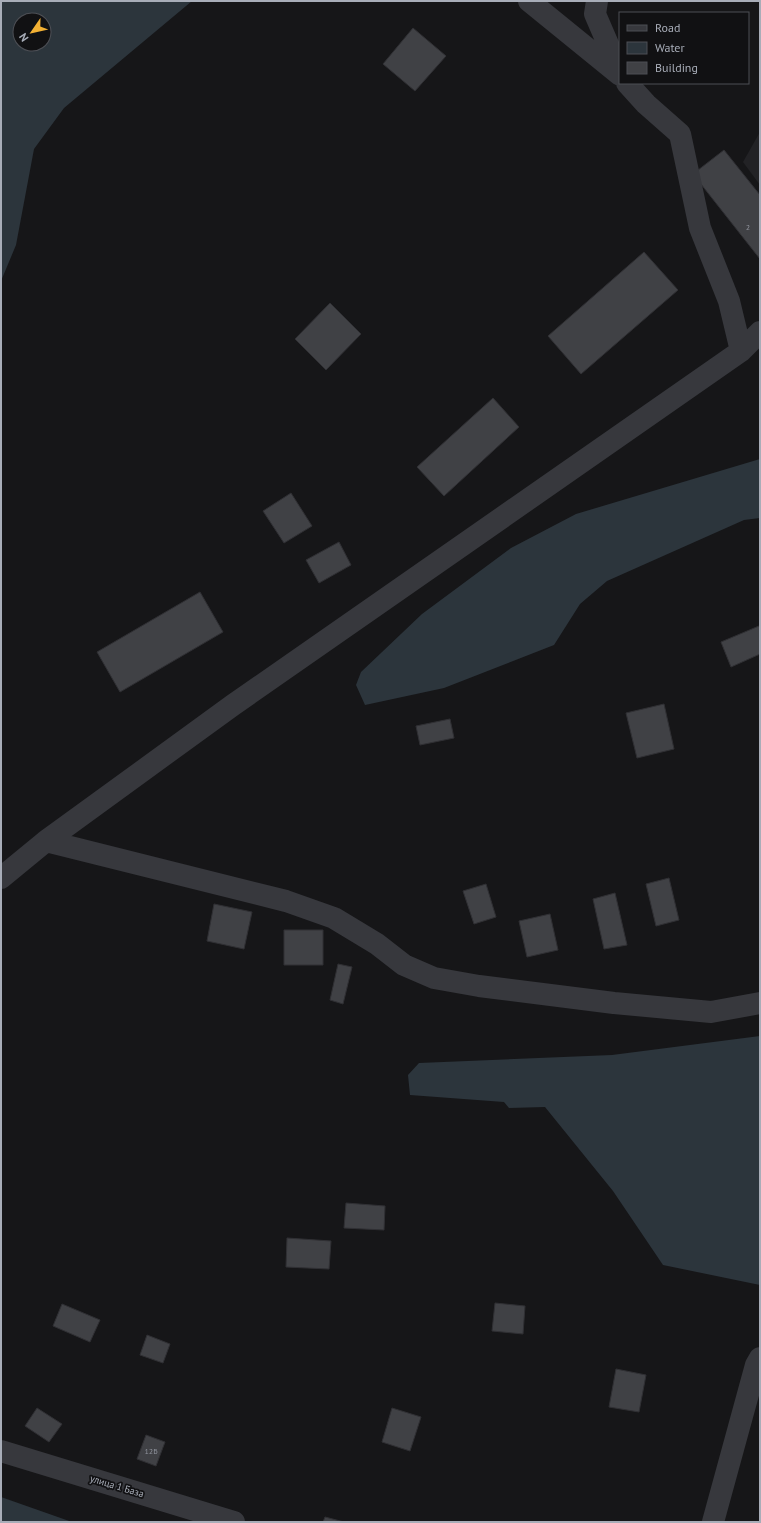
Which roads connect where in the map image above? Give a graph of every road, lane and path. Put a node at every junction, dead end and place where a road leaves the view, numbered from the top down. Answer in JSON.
{"nodes":[{"id":1,"x":529,"y":1,"type":"edge"},
{"id":2,"x":597,"y":1,"type":"edge"},
{"id":3,"x":619,"y":72,"type":"edge"},
{"id":4,"x":619,"y":73,"type":"edge"},
{"id":5,"x":629,"y":84,"type":"edge"},
{"id":6,"x":760,"y":332,"type":"edge"},
{"id":7,"x":741,"y":351,"type":"junction"},
{"id":8,"x":46,"y":841,"type":"junction"},
{"id":9,"x":1,"y":878,"type":"edge"},
{"id":10,"x":760,"y":1003,"type":"edge"},
{"id":11,"x":760,"y":1358,"type":"edge"},
{"id":12,"x":1,"y":1451,"type":"edge"},
{"id":13,"x":234,"y":1522,"type":"edge"},
{"id":14,"x":713,"y":1522,"type":"edge"}],
"edges":[{"from":1,"to":4,"type":"street"},
{"from":2,"to":3,"type":"street"},
{"from":5,"to":7,"type":"street"},
{"from":6,"to":7,"type":"street"},
{"from":7,"to":8,"type":"street"},
{"from":8,"to":9,"type":"street"},
{"from":8,"to":10,"type":"street"},
{"from":11,"to":14,"type":"street"},
{"from":12,"to":13,"type":"street","name":"улица 1 База"}]}
